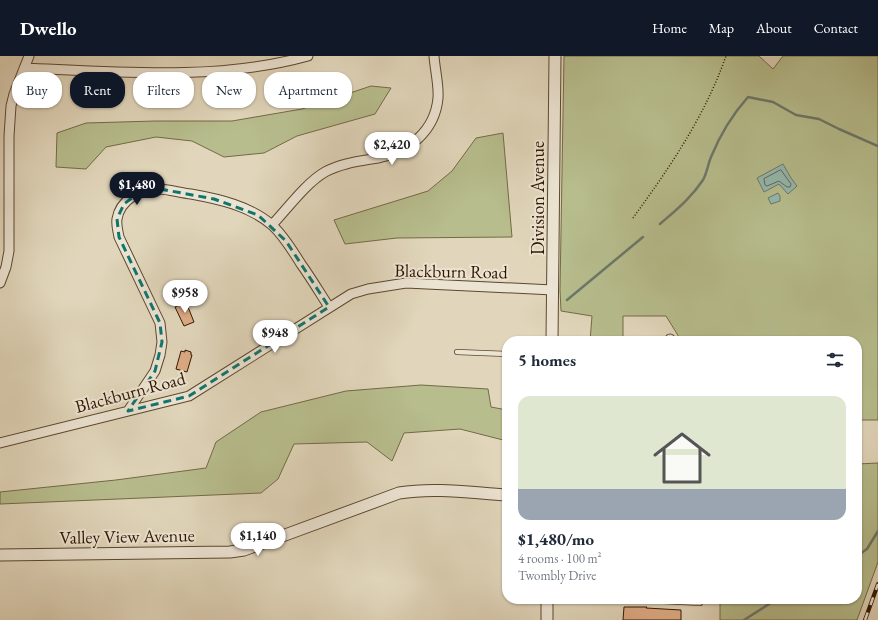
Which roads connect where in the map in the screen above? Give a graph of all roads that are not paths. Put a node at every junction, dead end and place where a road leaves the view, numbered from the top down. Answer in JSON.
{"nodes":[{"id":1,"x":29,"y":56,"type":"edge"},
{"id":2,"x":305,"y":56,"type":"edge"},
{"id":3,"x":434,"y":56,"type":"edge"},
{"id":4,"x":555,"y":56,"type":"edge"},
{"id":5,"x":24,"y":68,"type":"junction"},
{"id":6,"x":272,"y":225,"type":"junction"},
{"id":7,"x":0,"y":283,"type":"edge"},
{"id":8,"x":553,"y":290,"type":"junction"},
{"id":9,"x":329,"y":307,"type":"junction"},
{"id":10,"x":552,"y":336,"type":"edge"},
{"id":11,"x":457,"y":352,"type":"dead end"},
{"id":12,"x":502,"y":354,"type":"edge"},
{"id":13,"x":128,"y":411,"type":"junction"},
{"id":14,"x":0,"y":443,"type":"edge"},
{"id":15,"x":502,"y":495,"type":"edge"},
{"id":16,"x":0,"y":555,"type":"edge"},
{"id":17,"x":547,"y":604,"type":"edge"},
{"id":18,"x":547,"y":620,"type":"edge"}],
"edges":[{"from":1,"to":5,"type":"street"},
{"from":2,"to":5,"type":"street"},
{"from":3,"to":6,"type":"street"},
{"from":4,"to":8,"type":"street","name":"Division Avenue"},
{"from":5,"to":7,"type":"street"},
{"from":6,"to":9,"type":"street"},
{"from":6,"to":13,"type":"street"},
{"from":8,"to":9,"type":"street","name":"Blackburn Road"},
{"from":8,"to":10,"type":"street","name":"Division Avenue"},
{"from":9,"to":13,"type":"street","name":"Blackburn Road"},
{"from":11,"to":12,"type":"lane"},
{"from":13,"to":14,"type":"street","name":"Blackburn Road"},
{"from":15,"to":16,"type":"street","name":"Valley View Avenue"},
{"from":17,"to":18,"type":"street"}]}
